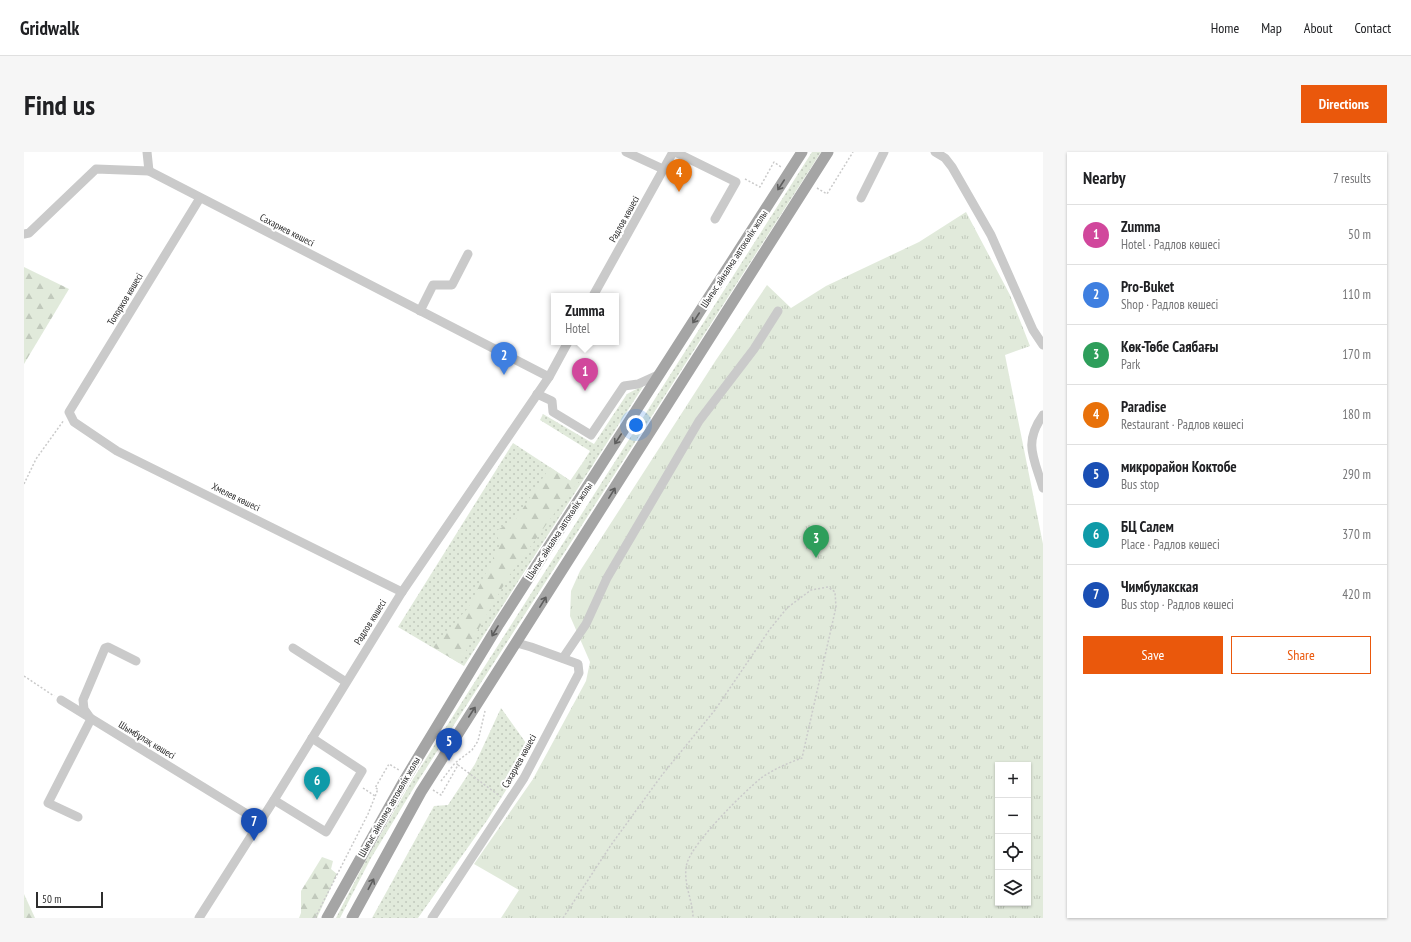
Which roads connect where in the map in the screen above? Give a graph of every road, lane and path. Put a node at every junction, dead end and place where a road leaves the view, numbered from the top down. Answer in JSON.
{"nodes":[{"id":1,"x":147,"y":152,"type":"edge"},
{"id":2,"x":626,"y":152,"type":"edge"},
{"id":3,"x":674,"y":152,"type":"edge"},
{"id":4,"x":802,"y":152,"type":"edge"},
{"id":5,"x":828,"y":152,"type":"edge"},
{"id":6,"x":854,"y":152,"type":"edge"},
{"id":7,"x":884,"y":152,"type":"edge"},
{"id":8,"x":935,"y":152,"type":"edge"},
{"id":9,"x":774,"y":162,"type":"dead end"},
{"id":10,"x":663,"y":169,"type":"junction"},
{"id":11,"x":149,"y":172,"type":"junction"},
{"id":12,"x":736,"y":182,"type":"junction"},
{"id":13,"x":827,"y":194,"type":"dead end"},
{"id":14,"x":200,"y":198,"type":"junction"},
{"id":15,"x":860,"y":198,"type":"dead end"},
{"id":16,"x":715,"y":219,"type":"dead end"},
{"id":17,"x":24,"y":234,"type":"edge"},
{"id":18,"x":468,"y":254,"type":"dead end"},
{"id":19,"x":595,"y":293,"type":"edge"},
{"id":20,"x":420,"y":311,"type":"junction"},
{"id":21,"x":778,"y":311,"type":"dead end"},
{"id":22,"x":566,"y":345,"type":"edge"},
{"id":23,"x":1043,"y":345,"type":"edge"},
{"id":24,"x":660,"y":374,"type":"junction"},
{"id":25,"x":549,"y":377,"type":"junction"},
{"id":26,"x":537,"y":394,"type":"junction"},
{"id":27,"x":69,"y":412,"type":"junction"},
{"id":28,"x":1043,"y":415,"type":"edge"},
{"id":29,"x":24,"y":484,"type":"edge"},
{"id":30,"x":1043,"y":488,"type":"edge"},
{"id":31,"x":402,"y":592,"type":"junction"},
{"id":32,"x":517,"y":643,"type":"junction"},
{"id":33,"x":294,"y":648,"type":"dead end"},
{"id":34,"x":563,"y":658,"type":"junction"},
{"id":35,"x":136,"y":661,"type":"dead end"},
{"id":36,"x":24,"y":676,"type":"edge"},
{"id":37,"x":346,"y":682,"type":"junction"},
{"id":38,"x":61,"y":700,"type":"joint"},
{"id":39,"x":486,"y":708,"type":"dead end"},
{"id":40,"x":91,"y":719,"type":"junction"},
{"id":41,"x":312,"y":738,"type":"junction"},
{"id":42,"x":455,"y":763,"type":"junction"},
{"id":43,"x":388,"y":764,"type":"dead end"},
{"id":44,"x":458,"y":765,"type":"junction"},
{"id":45,"x":356,"y":782,"type":"junction"},
{"id":46,"x":433,"y":790,"type":"dead end"},
{"id":47,"x":441,"y":795,"type":"dead end"},
{"id":48,"x":375,"y":796,"type":"junction"},
{"id":49,"x":274,"y":800,"type":"junction"},
{"id":50,"x":508,"y":802,"type":"junction"},
{"id":51,"x":78,"y":817,"type":"dead end"},
{"id":52,"x":260,"y":822,"type":"junction"},
{"id":53,"x":199,"y":918,"type":"edge"},
{"id":54,"x":315,"y":918,"type":"edge"},
{"id":55,"x":327,"y":918,"type":"edge"},
{"id":56,"x":352,"y":918,"type":"edge"},
{"id":57,"x":432,"y":918,"type":"edge"},
{"id":58,"x":563,"y":918,"type":"edge"},
{"id":59,"x":693,"y":918,"type":"edge"}],
"edges":[{"from":1,"to":11,"type":"street"},
{"from":2,"to":10,"type":"street"},
{"from":3,"to":10,"type":"street","name":"Радлов көшесі"},
{"from":3,"to":12,"type":"street"},
{"from":4,"to":24,"type":"main road","name":"Шығыс айналма автокөлік жолы","one_way":true},
{"from":32,"to":5,"type":"main road","one_way":true},
{"from":6,"to":13,"type":"path"},
{"from":7,"to":15,"type":"street"},
{"from":8,"to":23,"type":"street"},
{"from":9,"to":12,"type":"path"},
{"from":10,"to":19,"type":"street","name":"Радлов көшесі"},
{"from":11,"to":14,"type":"street","name":"Сахариев көшесі"},
{"from":11,"to":17,"type":"street","name":"Сахариев көшесі"},
{"from":12,"to":16,"type":"street"},
{"from":14,"to":20,"type":"street","name":"Сахариев көшесі"},
{"from":14,"to":27,"type":"street","name":"Топорков көшесі"},
{"from":18,"to":20,"type":"street"},
{"from":20,"to":25,"type":"street","name":"Сахариев көшесі"},
{"from":21,"to":34,"type":"street"},
{"from":22,"to":25,"type":"street","name":"Радлов көшесі"},
{"from":24,"to":26,"type":"street"},
{"from":24,"to":55,"type":"main road","name":"Шығыс айналма автокөлік жолы","one_way":true},
{"from":25,"to":26,"type":"street","name":"Радлов көшесі"},
{"from":26,"to":31,"type":"street","name":"Радлов көшесі"},
{"from":27,"to":29,"type":"path"},
{"from":27,"to":31,"type":"street","name":"Хмелев көшесі"},
{"from":28,"to":30,"type":"street"},
{"from":31,"to":37,"type":"street","name":"Радлов көшесі"},
{"from":32,"to":34,"type":"street","name":"Сахариев көшесі"},
{"from":56,"to":32,"type":"main road","one_way":true},
{"from":33,"to":37,"type":"street"},
{"from":34,"to":50,"type":"street","name":"Сахариев көшесі"},
{"from":35,"to":40,"type":"street"},
{"from":36,"to":38,"type":"path"},
{"from":37,"to":41,"type":"street","name":"Радлов көшесі"},
{"from":38,"to":40,"type":"street","name":"Шымбұлақ көшесі"},
{"from":39,"to":42,"type":"path"},
{"from":40,"to":51,"type":"street"},
{"from":40,"to":52,"type":"street","name":"Шымбұлақ көшесі"},
{"from":41,"to":45,"type":"street"},
{"from":41,"to":49,"type":"street","name":"Радлов көшесі"},
{"from":42,"to":44,"type":"path"},
{"from":42,"to":46,"type":"path"},
{"from":43,"to":48,"type":"path"},
{"from":44,"to":47,"type":"path"},
{"from":44,"to":50,"type":"path"},
{"from":45,"to":48,"type":"path"},
{"from":45,"to":49,"type":"street"},
{"from":48,"to":54,"type":"path"},
{"from":49,"to":52,"type":"street","name":"Радлов көшесі"},
{"from":50,"to":57,"type":"street","name":"Сахариев көшесі"},
{"from":52,"to":53,"type":"street","name":"Радлов көшесі"},
{"from":58,"to":59,"type":"path"}]}
